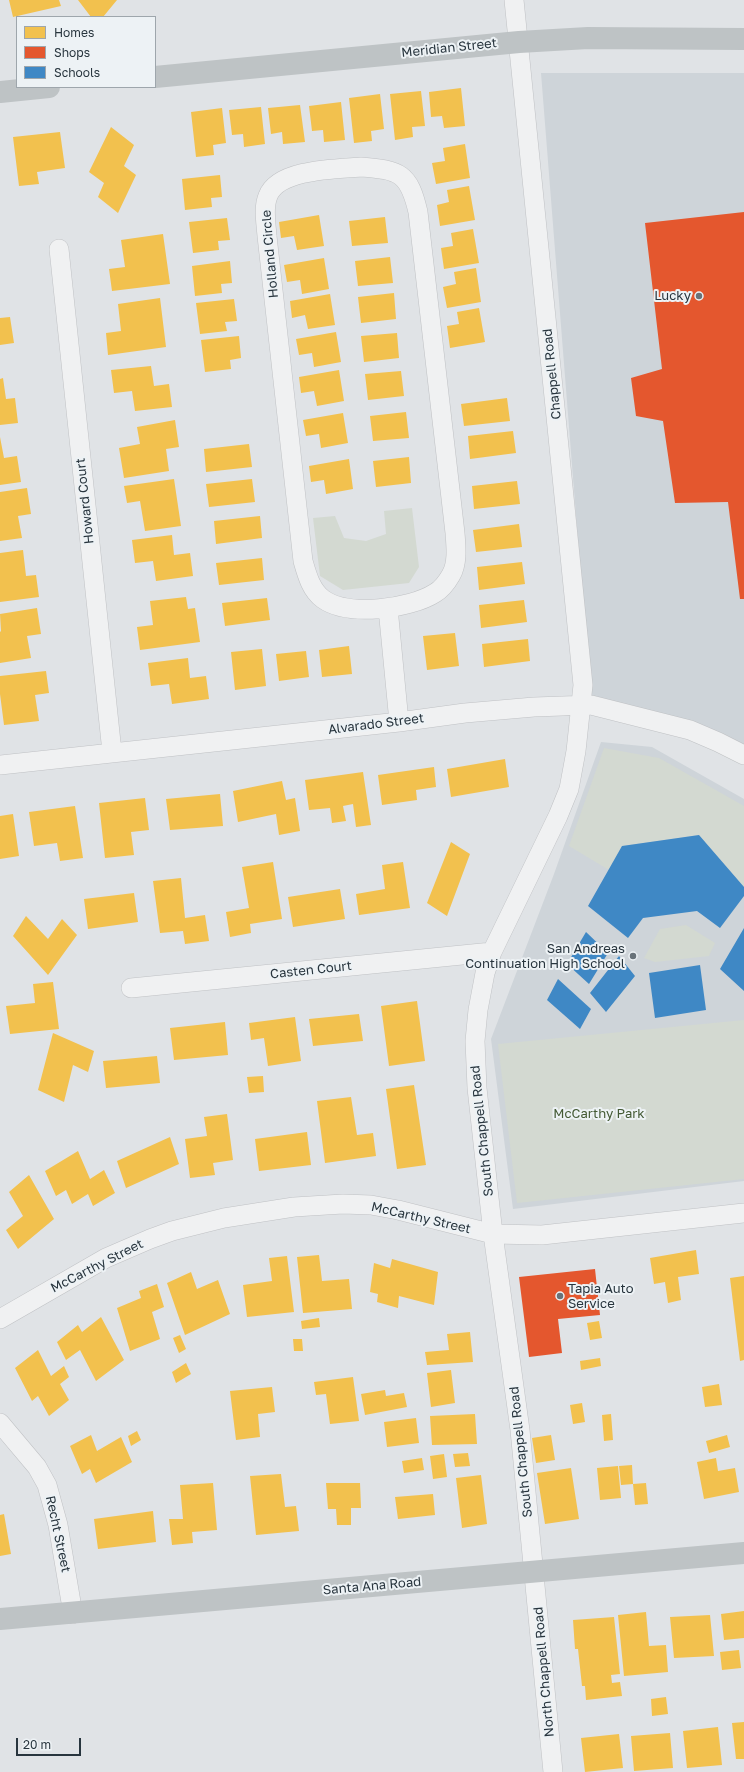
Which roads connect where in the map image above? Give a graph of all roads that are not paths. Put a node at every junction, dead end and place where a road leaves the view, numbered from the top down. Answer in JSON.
{"nodes":[{"id":1,"x":514,"y":0,"type":"edge"},
{"id":2,"x":744,"y":39,"type":"edge"},
{"id":3,"x":520,"y":42,"type":"junction"},
{"id":4,"x":156,"y":77,"type":"edge"},
{"id":5,"x":39,"y":88,"type":"edge"},
{"id":6,"x":0,"y":92,"type":"edge"},
{"id":7,"x":59,"y":249,"type":"dead end"},
{"id":8,"x":388,"y":608,"type":"junction"},
{"id":9,"x":581,"y":706,"type":"junction"},
{"id":10,"x":399,"y":722,"type":"junction"},
{"id":11,"x":112,"y":752,"type":"junction"},
{"id":12,"x":744,"y":755,"type":"edge"},
{"id":13,"x":0,"y":765,"type":"edge"},
{"id":14,"x":492,"y":952,"type":"junction"},
{"id":15,"x":131,"y":988,"type":"dead end"},
{"id":16,"x":744,"y":1213,"type":"edge"},
{"id":17,"x":493,"y":1234,"type":"junction"},
{"id":18,"x":0,"y":1319,"type":"edge"},
{"id":19,"x":0,"y":1422,"type":"edge"},
{"id":20,"x":744,"y":1553,"type":"edge"},
{"id":21,"x":534,"y":1573,"type":"junction"},
{"id":22,"x":73,"y":1614,"type":"junction"},
{"id":23,"x":0,"y":1619,"type":"edge"},
{"id":24,"x":553,"y":1772,"type":"edge"}],
"edges":[{"from":1,"to":3,"type":"street","name":"Chappell Road"},
{"from":2,"to":3,"type":"street","name":"Meridian Street"},
{"from":3,"to":4,"type":"street","name":"Meridian Street"},
{"from":3,"to":9,"type":"street","name":"Chappell Road"},
{"from":5,"to":6,"type":"street"},
{"from":7,"to":11,"type":"street","name":"Howard Court"},
{"from":8,"to":8,"type":"street","name":"Holland Circle"},
{"from":8,"to":10,"type":"street"},
{"from":9,"to":10,"type":"street","name":"Alvarado Street"},
{"from":9,"to":12,"type":"street","name":"Alvarado Street"},
{"from":9,"to":14,"type":"street","name":"South Chappell Road"},
{"from":10,"to":11,"type":"street","name":"Alvarado Street"},
{"from":11,"to":13,"type":"street","name":"Alvarado Street"},
{"from":14,"to":15,"type":"street","name":"Casten Court"},
{"from":14,"to":17,"type":"street","name":"South Chappell Road"},
{"from":16,"to":17,"type":"street","name":"McCarthy Street"},
{"from":17,"to":18,"type":"street","name":"McCarthy Street"},
{"from":17,"to":21,"type":"street","name":"South Chappell Road"},
{"from":19,"to":22,"type":"street","name":"Recht Street"},
{"from":20,"to":21,"type":"street","name":"Santa Ana Road"},
{"from":21,"to":22,"type":"street","name":"Santa Ana Road"},
{"from":21,"to":24,"type":"street","name":"North Chappell Road"},
{"from":22,"to":23,"type":"street","name":"Santa Ana Road"}]}
